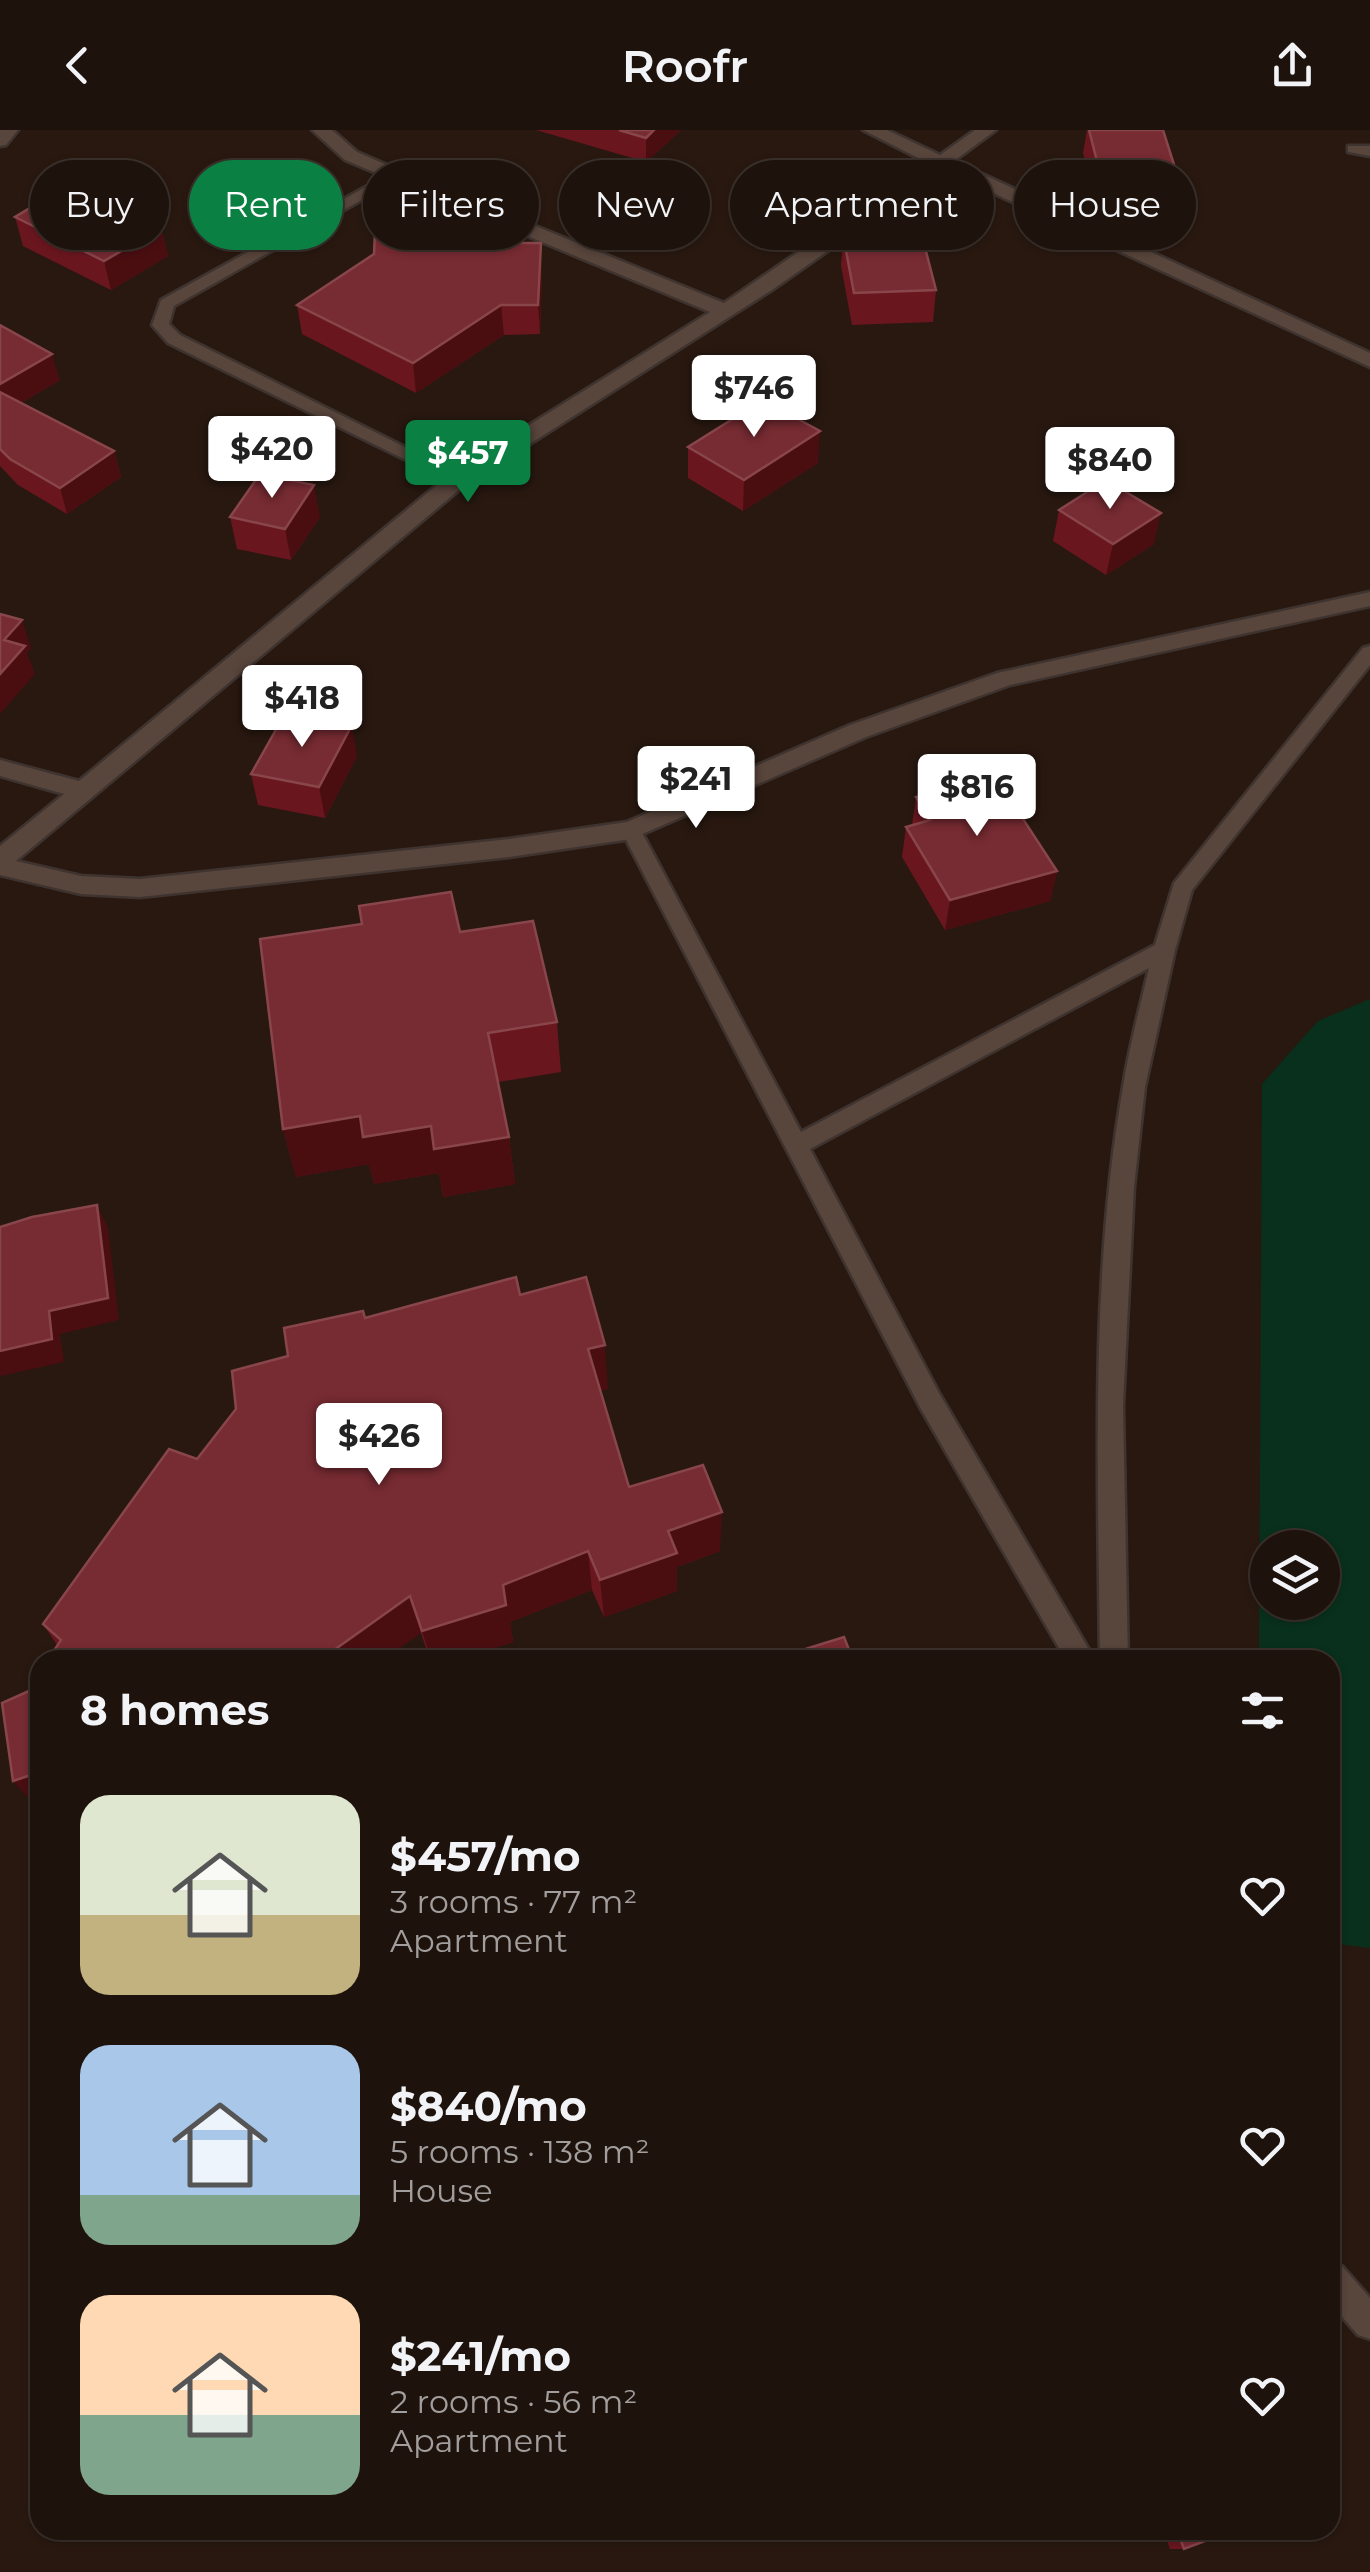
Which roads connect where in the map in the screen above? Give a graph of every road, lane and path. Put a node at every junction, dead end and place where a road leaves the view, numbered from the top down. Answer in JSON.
{"nodes":[{"id":1,"x":9,"y":130,"type":"edge"},
{"id":2,"x":321,"y":130,"type":"edge"},
{"id":3,"x":872,"y":130,"type":"edge"},
{"id":4,"x":987,"y":130,"type":"edge"},
{"id":5,"x":0,"y":141,"type":"edge"},
{"id":6,"x":941,"y":160,"type":"edge"},
{"id":7,"x":944,"y":160,"type":"edge"},
{"id":8,"x":363,"y":161,"type":"edge"},
{"id":9,"x":994,"y":185,"type":"edge"},
{"id":10,"x":363,"y":194,"type":"edge"},
{"id":11,"x":539,"y":234,"type":"edge"},
{"id":12,"x":813,"y":250,"type":"edge"},
{"id":13,"x":725,"y":310,"type":"junction"},
{"id":14,"x":1370,"y":362,"type":"edge"},
{"id":15,"x":457,"y":480,"type":"junction"},
{"id":16,"x":1370,"y":598,"type":"edge"},
{"id":17,"x":1370,"y":652,"type":"edge"},
{"id":18,"x":0,"y":768,"type":"edge"},
{"id":19,"x":84,"y":791,"type":"junction"},
{"id":20,"x":631,"y":830,"type":"junction"},
{"id":21,"x":0,"y":863,"type":"edge"},
{"id":22,"x":1164,"y":950,"type":"junction"},
{"id":23,"x":797,"y":1145,"type":"junction"},
{"id":24,"x":1075,"y":1650,"type":"edge"},
{"id":25,"x":1114,"y":1650,"type":"edge"},
{"id":26,"x":1340,"y":2289,"type":"edge"},
{"id":27,"x":1370,"y":2323,"type":"edge"}],
"edges":[{"from":1,"to":5,"type":"street"},
{"from":2,"to":8,"type":"street"},
{"from":3,"to":6,"type":"street"},
{"from":4,"to":7,"type":"street"},
{"from":9,"to":14,"type":"street"},
{"from":10,"to":15,"type":"lane"},
{"from":11,"to":13,"type":"street"},
{"from":12,"to":13,"type":"street"},
{"from":13,"to":15,"type":"street"},
{"from":15,"to":19,"type":"street"},
{"from":16,"to":20,"type":"street"},
{"from":17,"to":22,"type":"lane"},
{"from":18,"to":19,"type":"street"},
{"from":19,"to":21,"type":"street"},
{"from":20,"to":21,"type":"street"},
{"from":20,"to":23,"type":"lane"},
{"from":22,"to":23,"type":"lane"},
{"from":22,"to":25,"type":"lane"},
{"from":23,"to":24,"type":"lane"},
{"from":26,"to":27,"type":"lane"}]}
